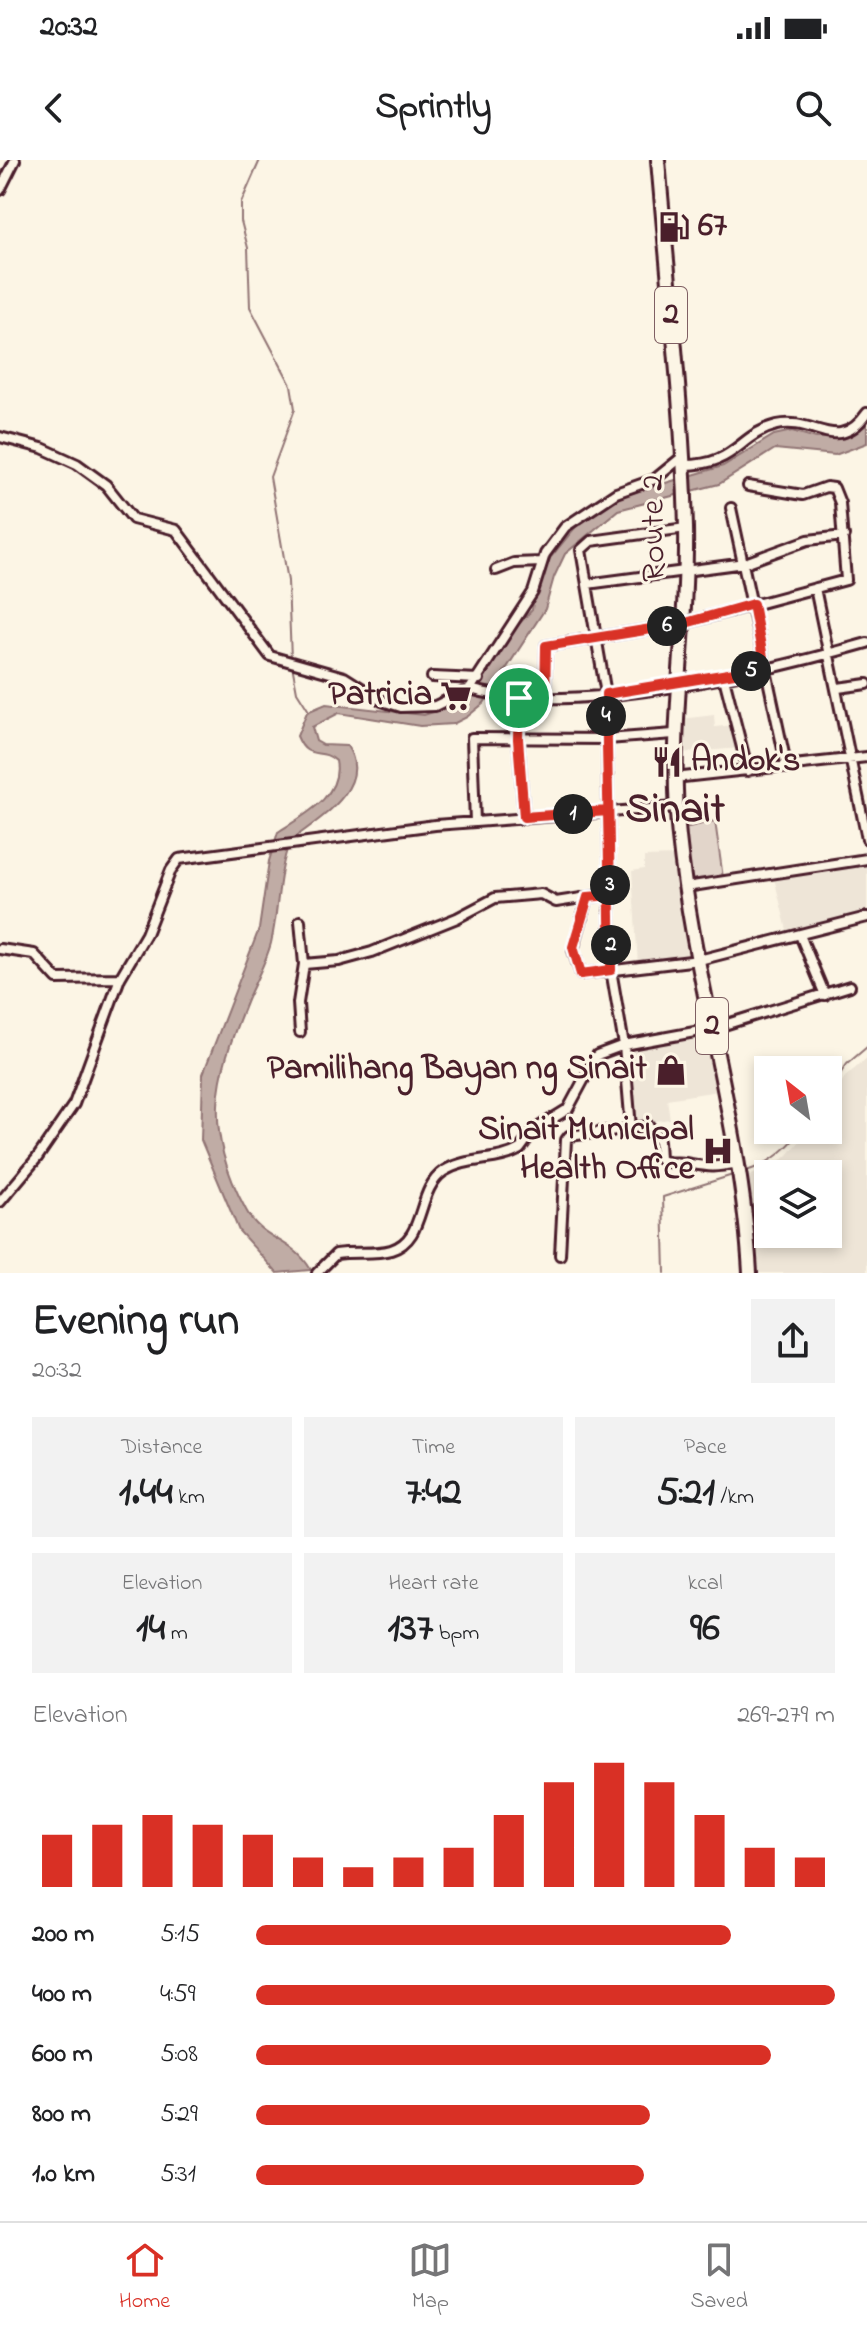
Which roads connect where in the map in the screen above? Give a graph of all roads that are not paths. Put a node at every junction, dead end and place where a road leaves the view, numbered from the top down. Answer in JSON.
{"nodes":[{"id":1,"x":15,"y":160,"type":"edge"},
{"id":2,"x":658,"y":160,"type":"edge"},
{"id":3,"x":0,"y":190,"type":"edge"},
{"id":4,"x":867,"y":413,"type":"edge"},
{"id":5,"x":0,"y":437,"type":"edge"},
{"id":6,"x":682,"y":464,"type":"junction"},
{"id":7,"x":748,"y":486,"type":"dead end"},
{"id":8,"x":731,"y":508,"type":"dead end"},
{"id":9,"x":686,"y":528,"type":"junction"},
{"id":10,"x":844,"y":536,"type":"junction"},
{"id":11,"x":542,"y":562,"type":"junction"},
{"id":12,"x":745,"y":563,"type":"junction"},
{"id":13,"x":496,"y":570,"type":"dead end"},
{"id":14,"x":685,"y":573,"type":"junction"},
{"id":15,"x":587,"y":584,"type":"junction"},
{"id":16,"x":815,"y":588,"type":"junction"},
{"id":17,"x":753,"y":604,"type":"junction"},
{"id":18,"x":682,"y":624,"type":"junction"},
{"id":19,"x":596,"y":639,"type":"junction"},
{"id":20,"x":867,"y":643,"type":"edge"},
{"id":21,"x":829,"y":654,"type":"junction"},
{"id":22,"x":765,"y":668,"type":"junction"},
{"id":23,"x":432,"y":677,"type":"dead end"},
{"id":24,"x":724,"y":678,"type":"junction"},
{"id":25,"x":479,"y":679,"type":"junction"},
{"id":26,"x":867,"y":684,"type":"edge"},
{"id":27,"x":677,"y":685,"type":"junction"},
{"id":28,"x":838,"y":688,"type":"junction"},
{"id":29,"x":474,"y":690,"type":"junction"},
{"id":30,"x":606,"y":694,"type":"junction"},
{"id":31,"x":545,"y":697,"type":"junction"},
{"id":32,"x":519,"y":698,"type":"junction"},
{"id":33,"x":674,"y":734,"type":"junction"},
{"id":34,"x":518,"y":739,"type":"junction"},
{"id":35,"x":607,"y":739,"type":"junction"},
{"id":36,"x":867,"y":757,"type":"edge"},
{"id":37,"x":851,"y":759,"type":"junction"},
{"id":38,"x":787,"y":768,"type":"junction"},
{"id":39,"x":748,"y":771,"type":"junction"},
{"id":40,"x":674,"y":778,"type":"junction"},
{"id":41,"x":676,"y":807,"type":"junction"},
{"id":42,"x":608,"y":811,"type":"junction"},
{"id":43,"x":524,"y":817,"type":"junction"},
{"id":44,"x":475,"y":822,"type":"junction"},
{"id":45,"x":867,"y":839,"type":"edge"},
{"id":46,"x":867,"y":859,"type":"edge"},
{"id":47,"x":686,"y":887,"type":"junction"},
{"id":48,"x":610,"y":895,"type":"junction"},
{"id":49,"x":588,"y":897,"type":"junction"},
{"id":50,"x":867,"y":917,"type":"edge"},
{"id":51,"x":300,"y":921,"type":"dead end"},
{"id":52,"x":800,"y":935,"type":"junction"},
{"id":53,"x":0,"y":949,"type":"edge"},
{"id":54,"x":699,"y":960,"type":"junction"},
{"id":55,"x":304,"y":964,"type":"junction"},
{"id":56,"x":611,"y":970,"type":"junction"},
{"id":57,"x":120,"y":978,"type":"junction"},
{"id":58,"x":850,"y":986,"type":"dead end"},
{"id":59,"x":825,"y":995,"type":"junction"},
{"id":60,"x":712,"y":1029,"type":"junction"},
{"id":61,"x":300,"y":1032,"type":"dead end"},
{"id":62,"x":624,"y":1045,"type":"junction"},
{"id":63,"x":631,"y":1128,"type":"junction"},
{"id":64,"x":738,"y":1164,"type":"junction"},
{"id":65,"x":0,"y":1202,"type":"edge"},
{"id":66,"x":560,"y":1255,"type":"dead end"},
{"id":67,"x":317,"y":1273,"type":"edge"},
{"id":68,"x":750,"y":1273,"type":"edge"}],
"edges":[{"from":1,"to":3,"type":"street"},
{"from":2,"to":6,"type":"highway","name":"Route 2","number":"2"},
{"from":4,"to":6,"type":"street"},
{"from":5,"to":29,"type":"street"},
{"from":6,"to":9,"type":"highway","name":"Route 2","number":"2"},
{"from":6,"to":11,"type":"street"},
{"from":7,"to":10,"type":"street"},
{"from":8,"to":12,"type":"street"},
{"from":9,"to":14,"type":"highway","name":"Route 2","number":"2"},
{"from":9,"to":15,"type":"street"},
{"from":10,"to":12,"type":"street"},
{"from":10,"to":16,"type":"street"},
{"from":11,"to":13,"type":"street"},
{"from":11,"to":25,"type":"street"},
{"from":12,"to":14,"type":"street"},
{"from":12,"to":17,"type":"street"},
{"from":14,"to":15,"type":"street"},
{"from":14,"to":18,"type":"highway","name":"Route 2","number":"2"},
{"from":15,"to":19,"type":"street"},
{"from":16,"to":17,"type":"street"},
{"from":16,"to":21,"type":"street"},
{"from":17,"to":18,"type":"street"},
{"from":17,"to":22,"type":"street"},
{"from":18,"to":19,"type":"street"},
{"from":18,"to":27,"type":"highway","name":"Route 2","number":"2"},
{"from":19,"to":30,"type":"street"},
{"from":19,"to":31,"type":"street"},
{"from":20,"to":21,"type":"street"},
{"from":21,"to":22,"type":"street"},
{"from":21,"to":28,"type":"street"},
{"from":22,"to":24,"type":"street"},
{"from":22,"to":38,"type":"street"},
{"from":23,"to":25,"type":"street"},
{"from":24,"to":27,"type":"street"},
{"from":24,"to":39,"type":"street"},
{"from":25,"to":29,"type":"street"},
{"from":26,"to":28,"type":"street"},
{"from":27,"to":30,"type":"street"},
{"from":27,"to":33,"type":"highway","name":"Route 2","number":"2"},
{"from":28,"to":37,"type":"street"},
{"from":29,"to":32,"type":"street"},
{"from":30,"to":31,"type":"street"},
{"from":30,"to":35,"type":"street"},
{"from":31,"to":32,"type":"street"},
{"from":32,"to":34,"type":"street"},
{"from":33,"to":35,"type":"street"},
{"from":33,"to":40,"type":"highway","name":"Route 2","number":"2"},
{"from":34,"to":35,"type":"street"},
{"from":34,"to":43,"type":"street"},
{"from":34,"to":44,"type":"street"},
{"from":35,"to":42,"type":"street"},
{"from":36,"to":37,"type":"street"},
{"from":37,"to":38,"type":"street"},
{"from":37,"to":45,"type":"street"},
{"from":38,"to":39,"type":"street"},
{"from":39,"to":40,"type":"street"},
{"from":40,"to":41,"type":"highway","name":"Route 2","number":"2"},
{"from":41,"to":42,"type":"street"},
{"from":41,"to":47,"type":"highway","name":"Route 2","number":"2"},
{"from":42,"to":43,"type":"street"},
{"from":42,"to":48,"type":"street"},
{"from":43,"to":44,"type":"street"},
{"from":44,"to":57,"type":"street"},
{"from":46,"to":47,"type":"street"},
{"from":47,"to":54,"type":"highway","name":"Route 2","number":"2"},
{"from":48,"to":49,"type":"street"},
{"from":48,"to":56,"type":"street"},
{"from":49,"to":55,"type":"street"},
{"from":49,"to":56,"type":"street"},
{"from":50,"to":52,"type":"street"},
{"from":51,"to":55,"type":"street"},
{"from":52,"to":54,"type":"street"},
{"from":52,"to":59,"type":"street"},
{"from":53,"to":57,"type":"street"},
{"from":54,"to":56,"type":"street"},
{"from":54,"to":60,"type":"highway","name":"Route 2","number":"2"},
{"from":55,"to":61,"type":"street"},
{"from":56,"to":62,"type":"street"},
{"from":57,"to":65,"type":"street"},
{"from":58,"to":59,"type":"street"},
{"from":59,"to":60,"type":"street"},
{"from":60,"to":62,"type":"street"},
{"from":60,"to":64,"type":"highway","name":"Route 2","number":"2"},
{"from":62,"to":63,"type":"street"},
{"from":62,"to":67,"type":"street"},
{"from":63,"to":64,"type":"street"},
{"from":63,"to":66,"type":"street"},
{"from":64,"to":68,"type":"highway","name":"Route 2","number":"2"}]}
